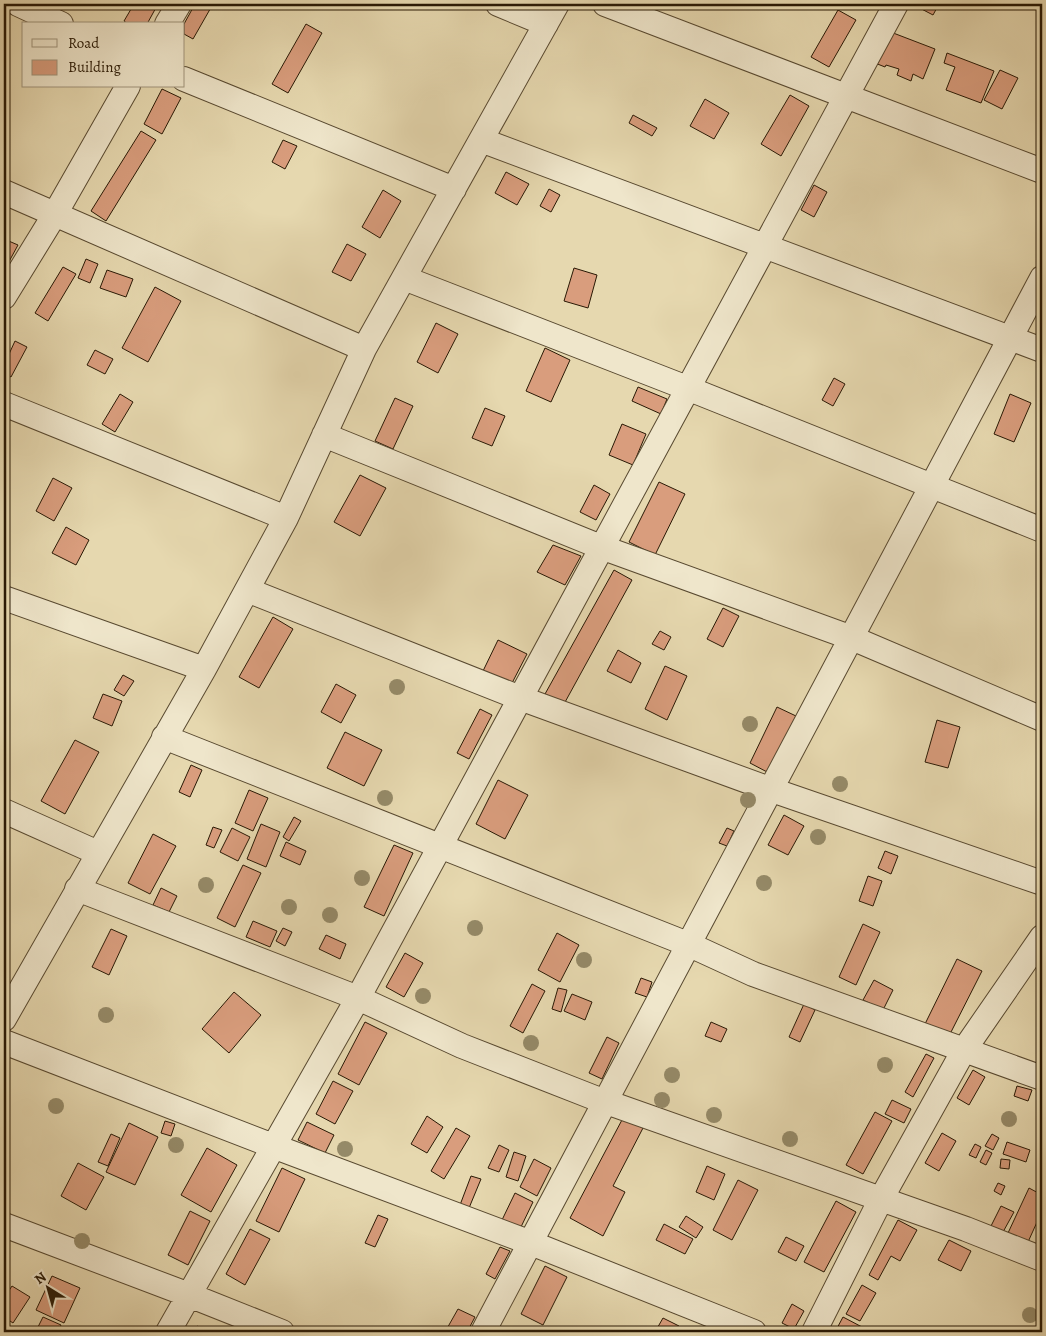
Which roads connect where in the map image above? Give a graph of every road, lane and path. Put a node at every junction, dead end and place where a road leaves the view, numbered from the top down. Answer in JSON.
{"nodes":[{"id":1,"x":18,"y":4,"type":"edge"},
{"id":2,"x":179,"y":4,"type":"edge"},
{"id":3,"x":498,"y":4,"type":"edge"},
{"id":4,"x":605,"y":4,"type":"edge"},
{"id":5,"x":896,"y":4,"type":"edge"},
{"id":6,"x":552,"y":14,"type":"edge"},
{"id":7,"x":57,"y":22,"type":"edge"},
{"id":8,"x":167,"y":22,"type":"edge"},
{"id":9,"x":185,"y":79,"type":"edge"},
{"id":10,"x":127,"y":88,"type":"edge"},
{"id":11,"x":846,"y":95,"type":"junction"},
{"id":12,"x":482,"y":140,"type":"junction"},
{"id":13,"x":1042,"y":171,"type":"edge"},
{"id":14,"x":454,"y":189,"type":"junction"},
{"id":15,"x":4,"y":192,"type":"edge"},
{"id":16,"x":55,"y":214,"type":"junction"},
{"id":17,"x":764,"y":246,"type":"junction"},
{"id":18,"x":404,"y":278,"type":"junction"},
{"id":19,"x":1042,"y":278,"type":"edge"},
{"id":20,"x":4,"y":297,"type":"edge"},
{"id":21,"x":1011,"y":338,"type":"junction"},
{"id":22,"x":364,"y":349,"type":"junction"},
{"id":23,"x":1042,"y":350,"type":"edge"},
{"id":24,"x":687,"y":388,"type":"junction"},
{"id":25,"x":4,"y":404,"type":"edge"},
{"id":26,"x":324,"y":435,"type":"junction"},
{"id":27,"x":932,"y":487,"type":"junction"},
{"id":28,"x":286,"y":518,"type":"junction"},
{"id":29,"x":1042,"y":530,"type":"edge"},
{"id":30,"x":601,"y":546,"type":"junction"},
{"id":31,"x":247,"y":590,"type":"junction"},
{"id":32,"x":4,"y":598,"type":"edge"},
{"id":33,"x":852,"y":638,"type":"junction"},
{"id":34,"x":204,"y":669,"type":"junction"},
{"id":35,"x":520,"y":698,"type":"junction"},
{"id":36,"x":1042,"y":719,"type":"edge"},
{"id":37,"x":164,"y":737,"type":"junction"},
{"id":38,"x":772,"y":790,"type":"junction"},
{"id":39,"x":4,"y":811,"type":"edge"},
{"id":40,"x":440,"y":845,"type":"junction"},
{"id":41,"x":98,"y":853,"type":"junction"},
{"id":42,"x":1042,"y":882,"type":"edge"},
{"id":43,"x":78,"y":888,"type":"junction"},
{"id":44,"x":1042,"y":937,"type":"edge"},
{"id":45,"x":690,"y":945,"type":"junction"},
{"id":46,"x":358,"y":998,"type":"junction"},
{"id":47,"x":4,"y":1019,"type":"edge"},
{"id":48,"x":4,"y":1042,"type":"edge"},
{"id":49,"x":964,"y":1050,"type":"junction"},
{"id":50,"x":1042,"y":1078,"type":"edge"},
{"id":51,"x":606,"y":1102,"type":"junction"},
{"id":52,"x":272,"y":1146,"type":"junction"},
{"id":53,"x":881,"y":1199,"type":"junction"},
{"id":54,"x":4,"y":1226,"type":"edge"},
{"id":55,"x":531,"y":1243,"type":"junction"},
{"id":56,"x":1042,"y":1259,"type":"edge"},
{"id":57,"x":189,"y":1295,"type":"junction"},
{"id":58,"x":168,"y":1332,"type":"edge"},
{"id":59,"x":282,"y":1332,"type":"edge"},
{"id":60,"x":483,"y":1332,"type":"edge"},
{"id":61,"x":754,"y":1332,"type":"edge"},
{"id":62,"x":814,"y":1332,"type":"edge"}],
"edges":[{"from":1,"to":7,"type":"street"},
{"from":2,"to":8,"type":"street"},
{"from":3,"to":6,"type":"street"},
{"from":4,"to":11,"type":"street"},
{"from":5,"to":11,"type":"street"},
{"from":6,"to":12,"type":"street"},
{"from":9,"to":14,"type":"street"},
{"from":10,"to":16,"type":"street"},
{"from":11,"to":13,"type":"street"},
{"from":11,"to":17,"type":"street"},
{"from":12,"to":14,"type":"street"},
{"from":12,"to":17,"type":"street"},
{"from":14,"to":18,"type":"street"},
{"from":15,"to":16,"type":"street"},
{"from":16,"to":20,"type":"street"},
{"from":16,"to":22,"type":"street"},
{"from":17,"to":21,"type":"street"},
{"from":17,"to":24,"type":"street"},
{"from":18,"to":22,"type":"street"},
{"from":18,"to":24,"type":"street"},
{"from":19,"to":21,"type":"street"},
{"from":21,"to":23,"type":"street"},
{"from":21,"to":27,"type":"street"},
{"from":22,"to":26,"type":"street"},
{"from":24,"to":27,"type":"street"},
{"from":24,"to":30,"type":"street"},
{"from":25,"to":28,"type":"street"},
{"from":26,"to":28,"type":"street"},
{"from":26,"to":30,"type":"street"},
{"from":27,"to":29,"type":"street"},
{"from":27,"to":33,"type":"street"},
{"from":28,"to":31,"type":"street"},
{"from":30,"to":33,"type":"street"},
{"from":30,"to":35,"type":"street"},
{"from":31,"to":34,"type":"street"},
{"from":31,"to":35,"type":"street"},
{"from":32,"to":34,"type":"street"},
{"from":33,"to":36,"type":"street"},
{"from":33,"to":38,"type":"street"},
{"from":34,"to":37,"type":"street"},
{"from":35,"to":38,"type":"street"},
{"from":35,"to":40,"type":"street"},
{"from":37,"to":40,"type":"street"},
{"from":37,"to":41,"type":"street"},
{"from":38,"to":42,"type":"street"},
{"from":38,"to":45,"type":"street"},
{"from":39,"to":41,"type":"street"},
{"from":40,"to":45,"type":"street"},
{"from":40,"to":46,"type":"street"},
{"from":41,"to":43,"type":"street"},
{"from":43,"to":46,"type":"street"},
{"from":43,"to":47,"type":"street"},
{"from":44,"to":49,"type":"street"},
{"from":45,"to":49,"type":"street"},
{"from":45,"to":51,"type":"street"},
{"from":46,"to":51,"type":"street"},
{"from":46,"to":52,"type":"street"},
{"from":48,"to":52,"type":"street"},
{"from":49,"to":50,"type":"street"},
{"from":49,"to":53,"type":"street"},
{"from":51,"to":53,"type":"street"},
{"from":51,"to":55,"type":"street"},
{"from":52,"to":55,"type":"street"},
{"from":52,"to":57,"type":"street"},
{"from":53,"to":56,"type":"street"},
{"from":53,"to":62,"type":"street"},
{"from":54,"to":57,"type":"street"},
{"from":55,"to":60,"type":"street"},
{"from":55,"to":61,"type":"street"},
{"from":57,"to":58,"type":"street"},
{"from":57,"to":59,"type":"street"}]}
